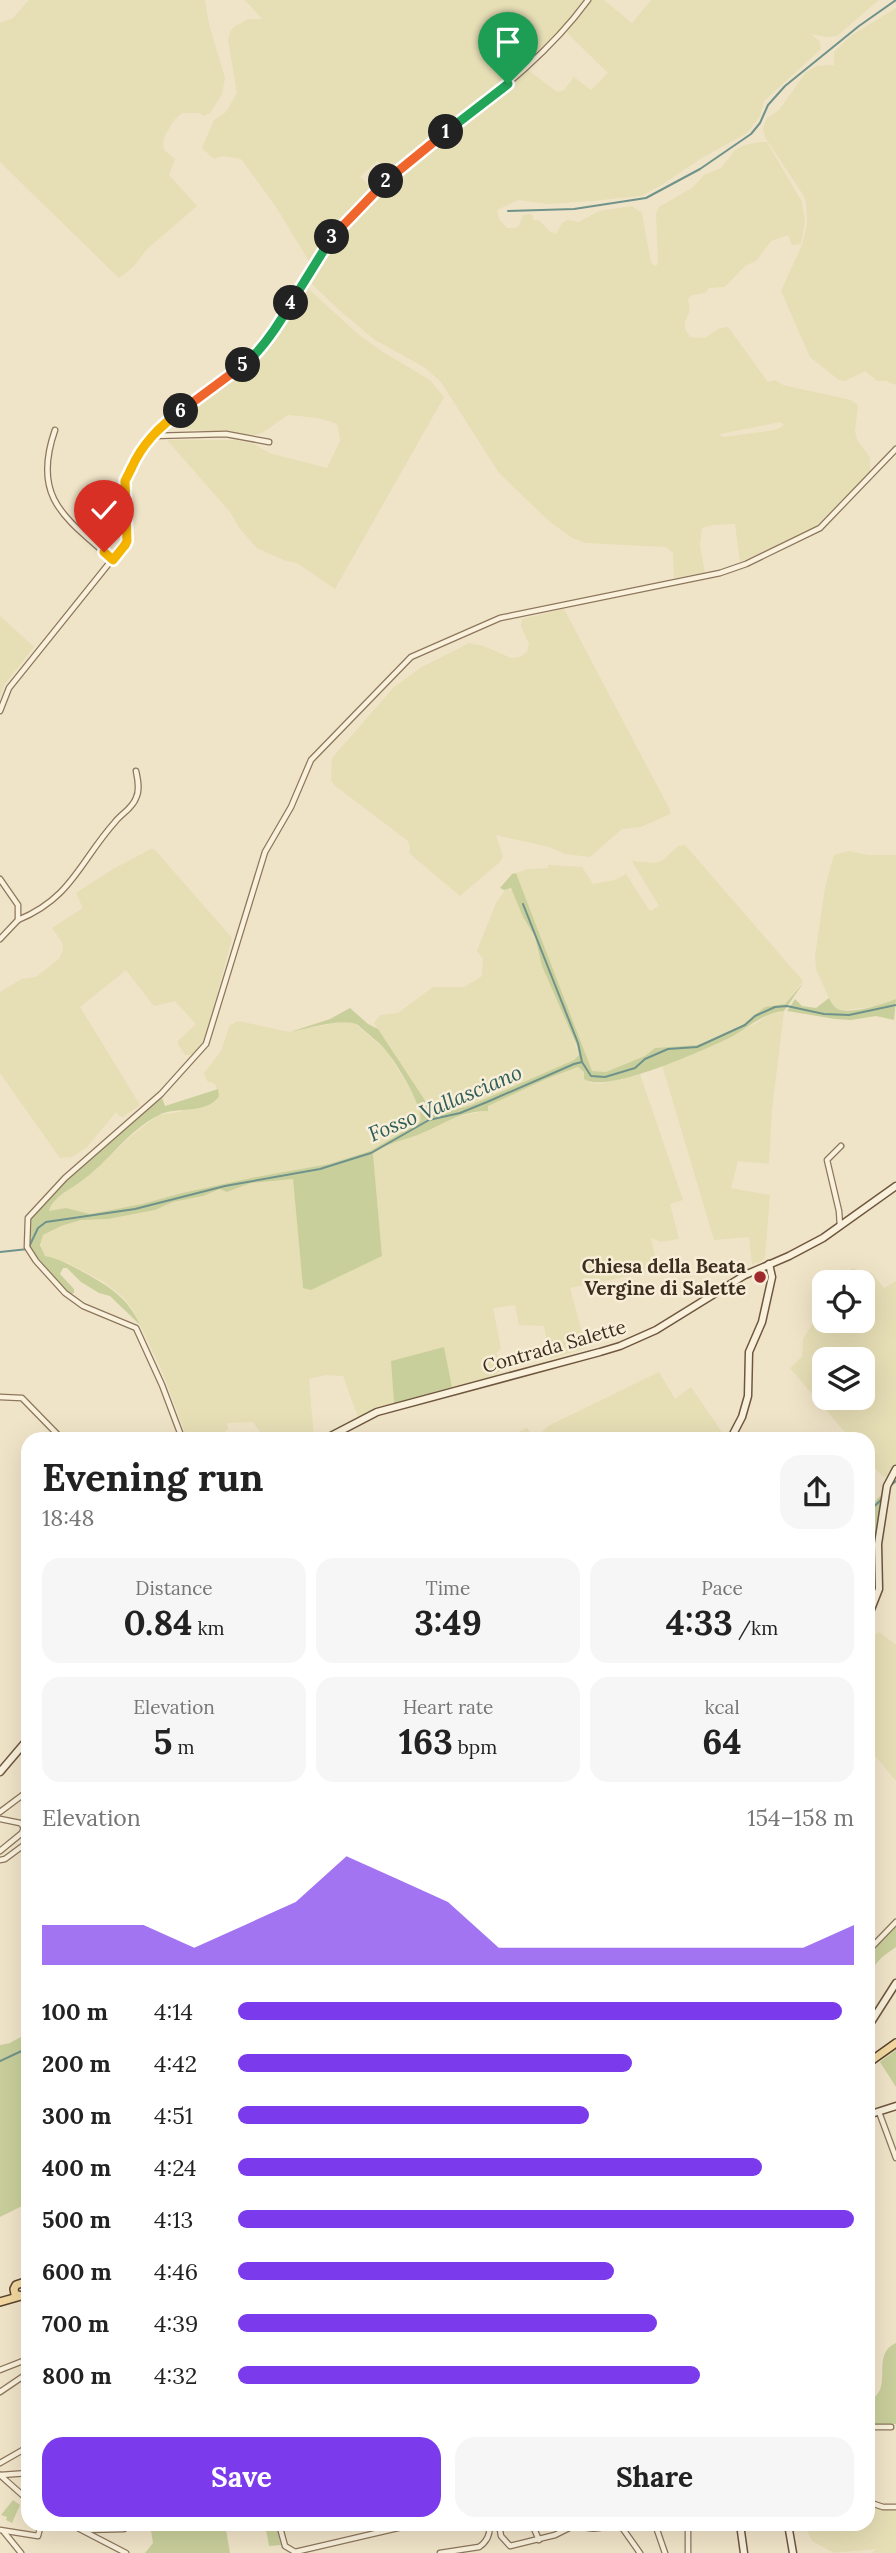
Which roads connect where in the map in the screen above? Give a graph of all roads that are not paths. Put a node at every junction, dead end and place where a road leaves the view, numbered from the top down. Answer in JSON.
{"nodes":[{"id":1,"x":588,"y":0,"type":"edge"},
{"id":2,"x":55,"y":430,"type":"dead end"},
{"id":3,"x":151,"y":436,"type":"junction"},
{"id":4,"x":269,"y":442,"type":"dead end"},
{"id":5,"x":896,"y":449,"type":"edge"},
{"id":6,"x":113,"y":560,"type":"junction"},
{"id":7,"x":0,"y":711,"type":"edge"},
{"id":8,"x":136,"y":771,"type":"dead end"},
{"id":9,"x":0,"y":879,"type":"edge"},
{"id":10,"x":18,"y":920,"type":"junction"},
{"id":11,"x":0,"y":939,"type":"edge"},
{"id":12,"x":841,"y":1146,"type":"dead end"},
{"id":13,"x":896,"y":1186,"type":"edge"},
{"id":14,"x":841,"y":1227,"type":"junction"},
{"id":15,"x":769,"y":1264,"type":"junction"},
{"id":16,"x":0,"y":1397,"type":"edge"},
{"id":17,"x":55,"y":1432,"type":"edge"},
{"id":18,"x":180,"y":1432,"type":"edge"},
{"id":19,"x":339,"y":1432,"type":"edge"},
{"id":20,"x":735,"y":1432,"type":"edge"},
{"id":21,"x":896,"y":1469,"type":"edge"},
{"id":22,"x":875,"y":1598,"type":"edge"},
{"id":23,"x":21,"y":1747,"type":"edge"},
{"id":24,"x":1,"y":1769,"type":"edge"},
{"id":25,"x":21,"y":1796,"type":"edge"},
{"id":26,"x":0,"y":1812,"type":"edge"},
{"id":27,"x":0,"y":1819,"type":"edge"},
{"id":28,"x":21,"y":1824,"type":"edge"},
{"id":29,"x":21,"y":1834,"type":"edge"},
{"id":30,"x":21,"y":1847,"type":"edge"},
{"id":31,"x":0,"y":1852,"type":"edge"},
{"id":32,"x":0,"y":1860,"type":"edge"},
{"id":33,"x":896,"y":1922,"type":"edge"},
{"id":34,"x":875,"y":1944,"type":"edge"},
{"id":35,"x":896,"y":1983,"type":"edge"},
{"id":36,"x":875,"y":2016,"type":"edge"},
{"id":37,"x":896,"y":2043,"type":"edge"},
{"id":38,"x":875,"y":2058,"type":"edge"},
{"id":39,"x":896,"y":2106,"type":"edge"},
{"id":40,"x":879,"y":2112,"type":"junction"},
{"id":41,"x":875,"y":2113,"type":"edge"},
{"id":42,"x":894,"y":2144,"type":"edge"},
{"id":43,"x":896,"y":2158,"type":"edge"},
{"id":44,"x":21,"y":2283,"type":"edge"},
{"id":45,"x":16,"y":2285,"type":"junction"},
{"id":46,"x":21,"y":2294,"type":"edge"},
{"id":47,"x":21,"y":2296,"type":"edge"},
{"id":48,"x":0,"y":2302,"type":"edge"},
{"id":49,"x":21,"y":2362,"type":"edge"},
{"id":50,"x":0,"y":2370,"type":"edge"},
{"id":51,"x":21,"y":2378,"type":"edge"},
{"id":52,"x":0,"y":2392,"type":"edge"},
{"id":53,"x":875,"y":2427,"type":"edge"},
{"id":54,"x":891,"y":2427,"type":"dead end"},
{"id":55,"x":21,"y":2451,"type":"edge"},
{"id":56,"x":0,"y":2463,"type":"edge"},
{"id":57,"x":21,"y":2474,"type":"edge"},
{"id":58,"x":0,"y":2475,"type":"edge"},
{"id":59,"x":21,"y":2494,"type":"edge"},
{"id":60,"x":875,"y":2504,"type":"edge"},
{"id":61,"x":896,"y":2507,"type":"edge"},
{"id":62,"x":1,"y":2530,"type":"edge"},
{"id":63,"x":39,"y":2531,"type":"edge"},
{"id":64,"x":85,"y":2531,"type":"edge"},
{"id":65,"x":281,"y":2531,"type":"edge"},
{"id":66,"x":385,"y":2531,"type":"edge"},
{"id":67,"x":489,"y":2531,"type":"edge"},
{"id":68,"x":500,"y":2531,"type":"edge"},
{"id":69,"x":535,"y":2531,"type":"edge"},
{"id":70,"x":563,"y":2531,"type":"edge"},
{"id":71,"x":624,"y":2531,"type":"edge"},
{"id":72,"x":657,"y":2531,"type":"edge"},
{"id":73,"x":688,"y":2531,"type":"edge"},
{"id":74,"x":741,"y":2531,"type":"edge"},
{"id":75,"x":789,"y":2531,"type":"edge"},
{"id":76,"x":539,"y":2540,"type":"junction"},
{"id":77,"x":113,"y":2546,"type":"junction"},
{"id":78,"x":21,"y":2553,"type":"edge"},
{"id":79,"x":115,"y":2553,"type":"edge"},
{"id":80,"x":126,"y":2553,"type":"edge"},
{"id":81,"x":440,"y":2553,"type":"edge"},
{"id":82,"x":640,"y":2553,"type":"edge"},
{"id":83,"x":665,"y":2553,"type":"edge"},
{"id":84,"x":688,"y":2553,"type":"edge"},
{"id":85,"x":744,"y":2553,"type":"edge"},
{"id":86,"x":793,"y":2553,"type":"edge"}],
"edges":[{"from":1,"to":3,"type":"street"},
{"from":2,"to":6,"type":"street"},
{"from":3,"to":4,"type":"street"},
{"from":3,"to":6,"type":"street"},
{"from":5,"to":18,"type":"street"},
{"from":6,"to":7,"type":"street"},
{"from":8,"to":10,"type":"street"},
{"from":9,"to":10,"type":"street"},
{"from":10,"to":11,"type":"street"},
{"from":12,"to":14,"type":"street"},
{"from":13,"to":14,"type":"main road","name":"Contrada Salette"},
{"from":14,"to":15,"type":"main road","name":"Contrada Salette"},
{"from":15,"to":19,"type":"main road","name":"Contrada Salette"},
{"from":15,"to":20,"type":"main road"},
{"from":16,"to":17,"type":"street"},
{"from":21,"to":22,"type":"main road"},
{"from":23,"to":24,"type":"main road"},
{"from":25,"to":26,"type":"street"},
{"from":27,"to":28,"type":"street"},
{"from":29,"to":31,"type":"street"},
{"from":30,"to":32,"type":"street"},
{"from":33,"to":34,"type":"street"},
{"from":35,"to":36,"type":"main road"},
{"from":37,"to":38,"type":"main road"},
{"from":39,"to":40,"type":"main road"},
{"from":40,"to":41,"type":"main road"},
{"from":40,"to":42,"type":"street"},
{"from":42,"to":43,"type":"street"},
{"from":44,"to":45,"type":"main road"},
{"from":45,"to":46,"type":"main road"},
{"from":45,"to":48,"type":"main road"},
{"from":47,"to":48,"type":"main road"},
{"from":49,"to":50,"type":"street"},
{"from":51,"to":52,"type":"street"},
{"from":53,"to":54,"type":"street"},
{"from":55,"to":56,"type":"street"},
{"from":57,"to":58,"type":"street"},
{"from":58,"to":59,"type":"street"},
{"from":60,"to":61,"type":"street"},
{"from":62,"to":63,"type":"street"},
{"from":62,"to":78,"type":"street"},
{"from":64,"to":77,"type":"street"},
{"from":65,"to":66,"type":"street"},
{"from":67,"to":81,"type":"street"},
{"from":68,"to":76,"type":"street"},
{"from":69,"to":76,"type":"street"},
{"from":70,"to":76,"type":"street"},
{"from":71,"to":82,"type":"street"},
{"from":72,"to":83,"type":"street"},
{"from":73,"to":84,"type":"street"},
{"from":74,"to":85,"type":"main road"},
{"from":75,"to":86,"type":"main road"},
{"from":77,"to":79,"type":"street"},
{"from":77,"to":80,"type":"street"}]}
